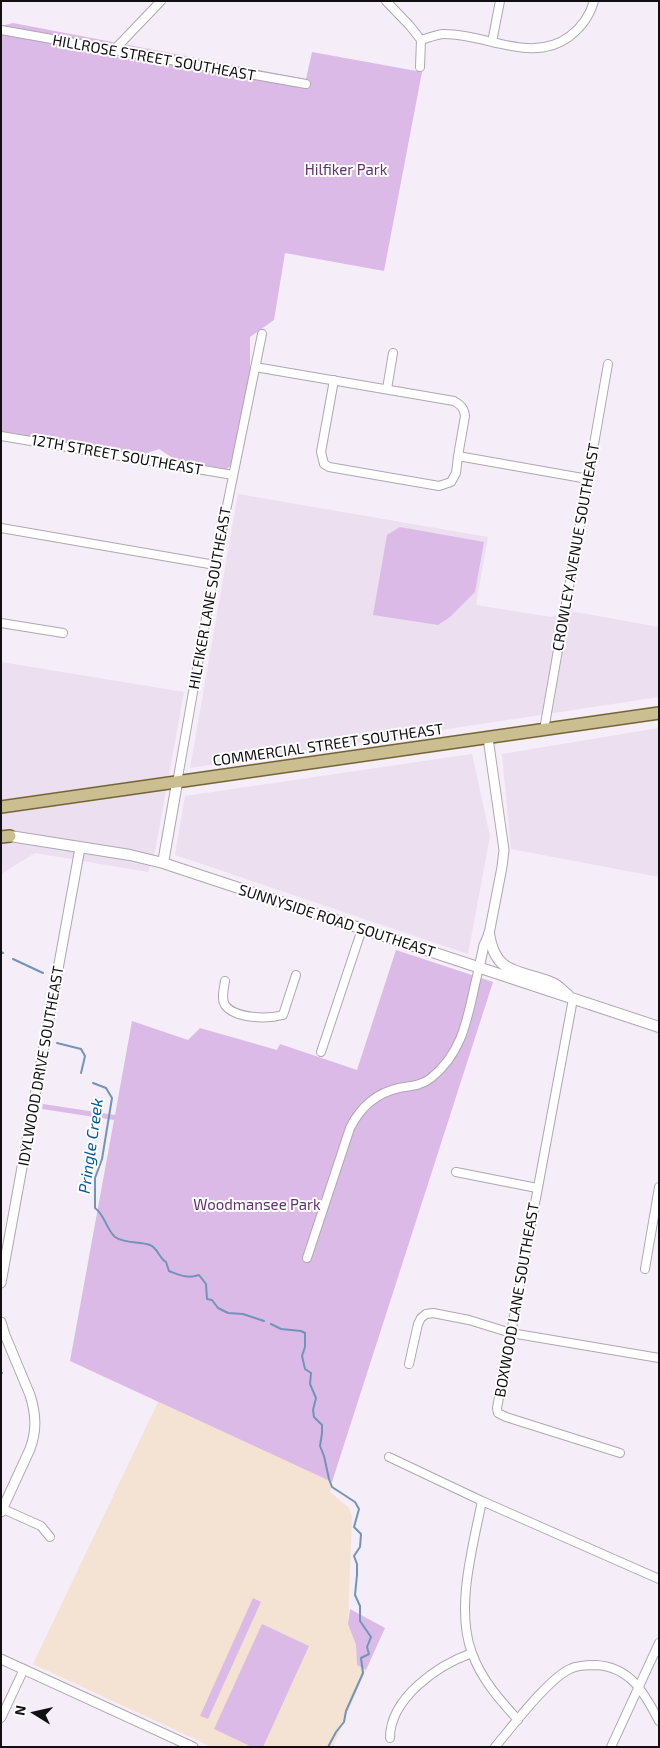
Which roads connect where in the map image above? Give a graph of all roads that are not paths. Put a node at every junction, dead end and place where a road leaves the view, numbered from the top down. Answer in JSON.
{"nodes":[{"id":1,"x":162,"y":1,"type":"edge"},
{"id":2,"x":386,"y":1,"type":"edge"},
{"id":3,"x":500,"y":1,"type":"edge"},
{"id":4,"x":594,"y":1,"type":"edge"},
{"id":5,"x":1,"y":30,"type":"edge"},
{"id":6,"x":421,"y":40,"type":"junction"},
{"id":7,"x":492,"y":42,"type":"junction"},
{"id":8,"x":114,"y":50,"type":"junction"},
{"id":9,"x":420,"y":66,"type":"dead end"},
{"id":10,"x":306,"y":84,"type":"dead end"},
{"id":11,"x":262,"y":334,"type":"dead end"},
{"id":12,"x":393,"y":354,"type":"dead end"},
{"id":13,"x":608,"y":364,"type":"dead end"},
{"id":14,"x":255,"y":366,"type":"junction"},
{"id":15,"x":334,"y":380,"type":"junction"},
{"id":16,"x":387,"y":390,"type":"junction"},
{"id":17,"x":1,"y":436,"type":"edge"},
{"id":18,"x":458,"y":456,"type":"junction"},
{"id":19,"x":233,"y":475,"type":"junction"},
{"id":20,"x":588,"y":479,"type":"junction"},
{"id":21,"x":1,"y":528,"type":"edge"},
{"id":22,"x":215,"y":565,"type":"junction"},
{"id":23,"x":1,"y":623,"type":"edge"},
{"id":24,"x":63,"y":633,"type":"dead end"},
{"id":25,"x":659,"y":713,"type":"edge"},
{"id":26,"x":544,"y":730,"type":"junction"},
{"id":27,"x":488,"y":738,"type":"junction"},
{"id":28,"x":177,"y":783,"type":"junction"},
{"id":29,"x":1,"y":807,"type":"edge"},
{"id":30,"x":6,"y":836,"type":"edge"},
{"id":31,"x":80,"y":848,"type":"junction"},
{"id":32,"x":163,"y":863,"type":"junction"},
{"id":33,"x":362,"y":929,"type":"junction"},
{"id":34,"x":489,"y":934,"type":"junction"},
{"id":35,"x":479,"y":968,"type":"junction"},
{"id":36,"x":296,"y":976,"type":"dead end"},
{"id":37,"x":225,"y":981,"type":"dead end"},
{"id":38,"x":573,"y":999,"type":"junction"},
{"id":39,"x":659,"y":1027,"type":"edge"},
{"id":40,"x":321,"y":1052,"type":"dead end"},
{"id":41,"x":456,"y":1172,"type":"dead end"},
{"id":42,"x":538,"y":1188,"type":"junction"},
{"id":43,"x":659,"y":1188,"type":"edge"},
{"id":44,"x":307,"y":1258,"type":"dead end"},
{"id":45,"x":645,"y":1269,"type":"dead end"},
{"id":46,"x":1,"y":1283,"type":"edge"},
{"id":47,"x":1,"y":1322,"type":"edge"},
{"id":48,"x":511,"y":1333,"type":"junction"},
{"id":49,"x":659,"y":1358,"type":"edge"},
{"id":50,"x":409,"y":1364,"type":"dead end"},
{"id":51,"x":620,"y":1453,"type":"dead end"},
{"id":52,"x":389,"y":1457,"type":"dead end"},
{"id":53,"x":482,"y":1501,"type":"junction"},
{"id":54,"x":2,"y":1510,"type":"edge"},
{"id":55,"x":50,"y":1537,"type":"dead end"},
{"id":56,"x":659,"y":1579,"type":"edge"},
{"id":57,"x":659,"y":1643,"type":"edge"},
{"id":58,"x":472,"y":1653,"type":"junction"},
{"id":59,"x":1,"y":1658,"type":"edge"},
{"id":60,"x":24,"y":1669,"type":"junction"},
{"id":61,"x":638,"y":1686,"type":"junction"},
{"id":62,"x":1,"y":1718,"type":"edge"},
{"id":63,"x":518,"y":1720,"type":"junction"},
{"id":64,"x":659,"y":1721,"type":"edge"},
{"id":65,"x":390,"y":1738,"type":"dead end"},
{"id":66,"x":193,"y":1747,"type":"edge"},
{"id":67,"x":495,"y":1747,"type":"edge"},
{"id":68,"x":611,"y":1747,"type":"edge"}],
"edges":[{"from":1,"to":8,"type":"street"},
{"from":2,"to":6,"type":"street"},
{"from":3,"to":7,"type":"street"},
{"from":4,"to":7,"type":"street"},
{"from":5,"to":8,"type":"street","name":"HILLROSE STREET SOUTHEAST"},
{"from":6,"to":7,"type":"street"},
{"from":6,"to":9,"type":"street"},
{"from":8,"to":10,"type":"street","name":"HILLROSE STREET SOUTHEAST"},
{"from":11,"to":14,"type":"street","name":"HILFIKER LANE SOUTHEAST"},
{"from":12,"to":16,"type":"street"},
{"from":13,"to":20,"type":"street","name":"CROWLEY AVENUE SOUTHEAST"},
{"from":14,"to":15,"type":"street"},
{"from":14,"to":19,"type":"street","name":"HILFIKER LANE SOUTHEAST"},
{"from":15,"to":16,"type":"street"},
{"from":15,"to":18,"type":"street"},
{"from":16,"to":18,"type":"street"},
{"from":17,"to":19,"type":"street","name":"12TH STREET SOUTHEAST"},
{"from":18,"to":20,"type":"street"},
{"from":19,"to":22,"type":"street","name":"HILFIKER LANE SOUTHEAST"},
{"from":20,"to":26,"type":"street","name":"CROWLEY AVENUE SOUTHEAST"},
{"from":21,"to":22,"type":"street"},
{"from":22,"to":28,"type":"street","name":"HILFIKER LANE SOUTHEAST"},
{"from":23,"to":24,"type":"street"},
{"from":25,"to":26,"type":"main road","name":"COMMERCIAL STREET SOUTHEAST"},
{"from":26,"to":27,"type":"main road","name":"COMMERCIAL STREET SOUTHEAST"},
{"from":27,"to":28,"type":"main road","name":"COMMERCIAL STREET SOUTHEAST"},
{"from":27,"to":34,"type":"street"},
{"from":28,"to":29,"type":"main road","name":"COMMERCIAL STREET SOUTHEAST"},
{"from":28,"to":32,"type":"main road","name":"HILFIKER LANE SOUTHEAST"},
{"from":30,"to":31,"type":"main road","name":"SUNNYSIDE ROAD SOUTHEAST"},
{"from":31,"to":32,"type":"main road","name":"SUNNYSIDE ROAD SOUTHEAST"},
{"from":31,"to":46,"type":"street","name":"IDYLWOOD DRIVE SOUTHEAST"},
{"from":32,"to":33,"type":"main road","name":"SUNNYSIDE ROAD SOUTHEAST"},
{"from":33,"to":35,"type":"main road","name":"SUNNYSIDE ROAD SOUTHEAST"},
{"from":33,"to":40,"type":"street"},
{"from":34,"to":35,"type":"street"},
{"from":34,"to":38,"type":"main road"},
{"from":35,"to":38,"type":"main road","name":"SUNNYSIDE ROAD SOUTHEAST"},
{"from":35,"to":44,"type":"street"},
{"from":36,"to":37,"type":"street"},
{"from":38,"to":39,"type":"main road","name":"SUNNYSIDE ROAD SOUTHEAST"},
{"from":38,"to":42,"type":"street","name":"BOXWOOD LANE SOUTHEAST"},
{"from":41,"to":42,"type":"street","name":"BOXWOOD LANE SOUTHEAST"},
{"from":42,"to":48,"type":"street","name":"BOXWOOD LANE SOUTHEAST"},
{"from":43,"to":45,"type":"street"},
{"from":47,"to":54,"type":"street"},
{"from":48,"to":49,"type":"street"},
{"from":48,"to":50,"type":"street"},
{"from":48,"to":51,"type":"street","name":"BOXWOOD LANE SOUTHEAST"},
{"from":52,"to":53,"type":"street"},
{"from":53,"to":56,"type":"street"},
{"from":53,"to":58,"type":"street"},
{"from":54,"to":55,"type":"street"},
{"from":57,"to":61,"type":"street"},
{"from":58,"to":63,"type":"street"},
{"from":58,"to":65,"type":"street"},
{"from":59,"to":60,"type":"street"},
{"from":60,"to":62,"type":"street"},
{"from":60,"to":66,"type":"street"},
{"from":61,"to":63,"type":"street"},
{"from":61,"to":64,"type":"street"},
{"from":61,"to":68,"type":"street"},
{"from":63,"to":67,"type":"street"}]}
